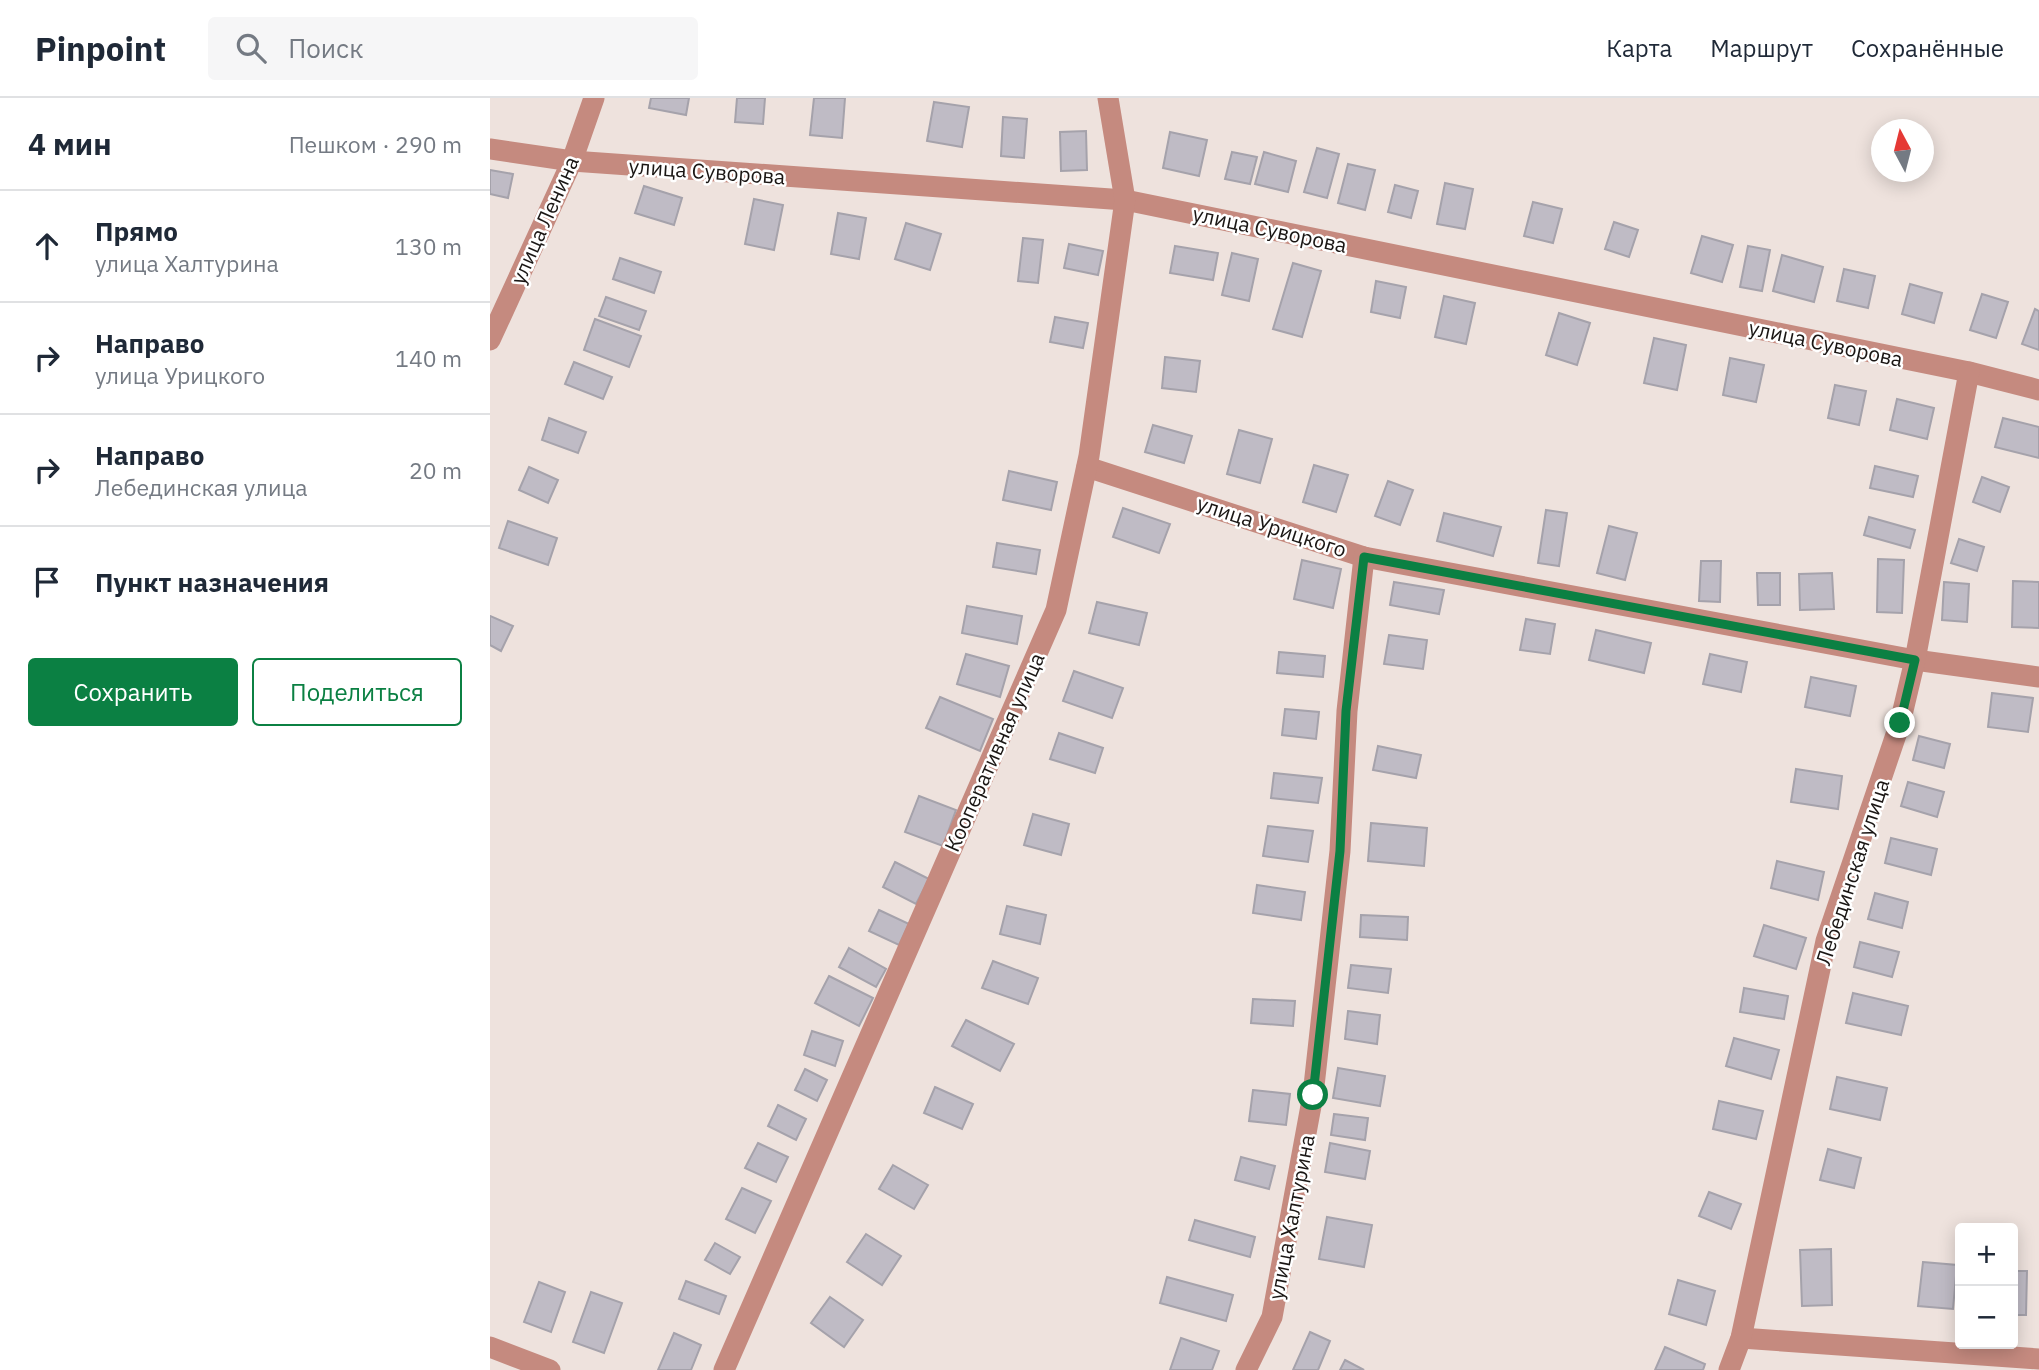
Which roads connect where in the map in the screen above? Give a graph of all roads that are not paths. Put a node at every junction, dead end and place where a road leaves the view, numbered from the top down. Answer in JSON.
{"nodes":[{"id":1,"x":594,"y":98,"type":"edge"},
{"id":2,"x":1108,"y":98,"type":"edge"},
{"id":3,"x":490,"y":149,"type":"edge"},
{"id":4,"x":572,"y":161,"type":"junction"},
{"id":5,"x":1125,"y":200,"type":"junction"},
{"id":6,"x":490,"y":340,"type":"edge"},
{"id":7,"x":1969,"y":372,"type":"junction"},
{"id":8,"x":2039,"y":390,"type":"edge"},
{"id":9,"x":1087,"y":467,"type":"junction"},
{"id":10,"x":1364,"y":557,"type":"junction"},
{"id":11,"x":1915,"y":660,"type":"junction"},
{"id":12,"x":2039,"y":677,"type":"edge"},
{"id":13,"x":1741,"y":1338,"type":"junction"},
{"id":14,"x":490,"y":1347,"type":"edge"},
{"id":15,"x":2039,"y":1359,"type":"edge"},
{"id":16,"x":550,"y":1370,"type":"edge"},
{"id":17,"x":724,"y":1370,"type":"edge"},
{"id":18,"x":1246,"y":1370,"type":"edge"},
{"id":19,"x":1729,"y":1370,"type":"edge"}],
"edges":[{"from":1,"to":4,"type":"street","name":"улица Ленина"},
{"from":2,"to":5,"type":"street","name":"Кооперативная улица"},
{"from":3,"to":4,"type":"street","name":"улица Суворова"},
{"from":4,"to":5,"type":"street","name":"улица Суворова"},
{"from":4,"to":6,"type":"street","name":"улица Ленина"},
{"from":5,"to":7,"type":"street","name":"улица Суворова"},
{"from":5,"to":9,"type":"street","name":"Кооперативная улица"},
{"from":7,"to":8,"type":"street","name":"улица Суворова"},
{"from":7,"to":11,"type":"street","name":"Лебединская улица"},
{"from":9,"to":10,"type":"street","name":"улица Урицкого"},
{"from":9,"to":17,"type":"street","name":"Кооперативная улица"},
{"from":10,"to":11,"type":"street","name":"улица Урицкого"},
{"from":10,"to":18,"type":"street","name":"улица Халтурина"},
{"from":11,"to":12,"type":"street","name":"улица Урицкого"},
{"from":11,"to":13,"type":"street","name":"Лебединская улица"},
{"from":13,"to":15,"type":"street"},
{"from":13,"to":19,"type":"street","name":"Лебединская улица"},
{"from":14,"to":16,"type":"street"}]}
